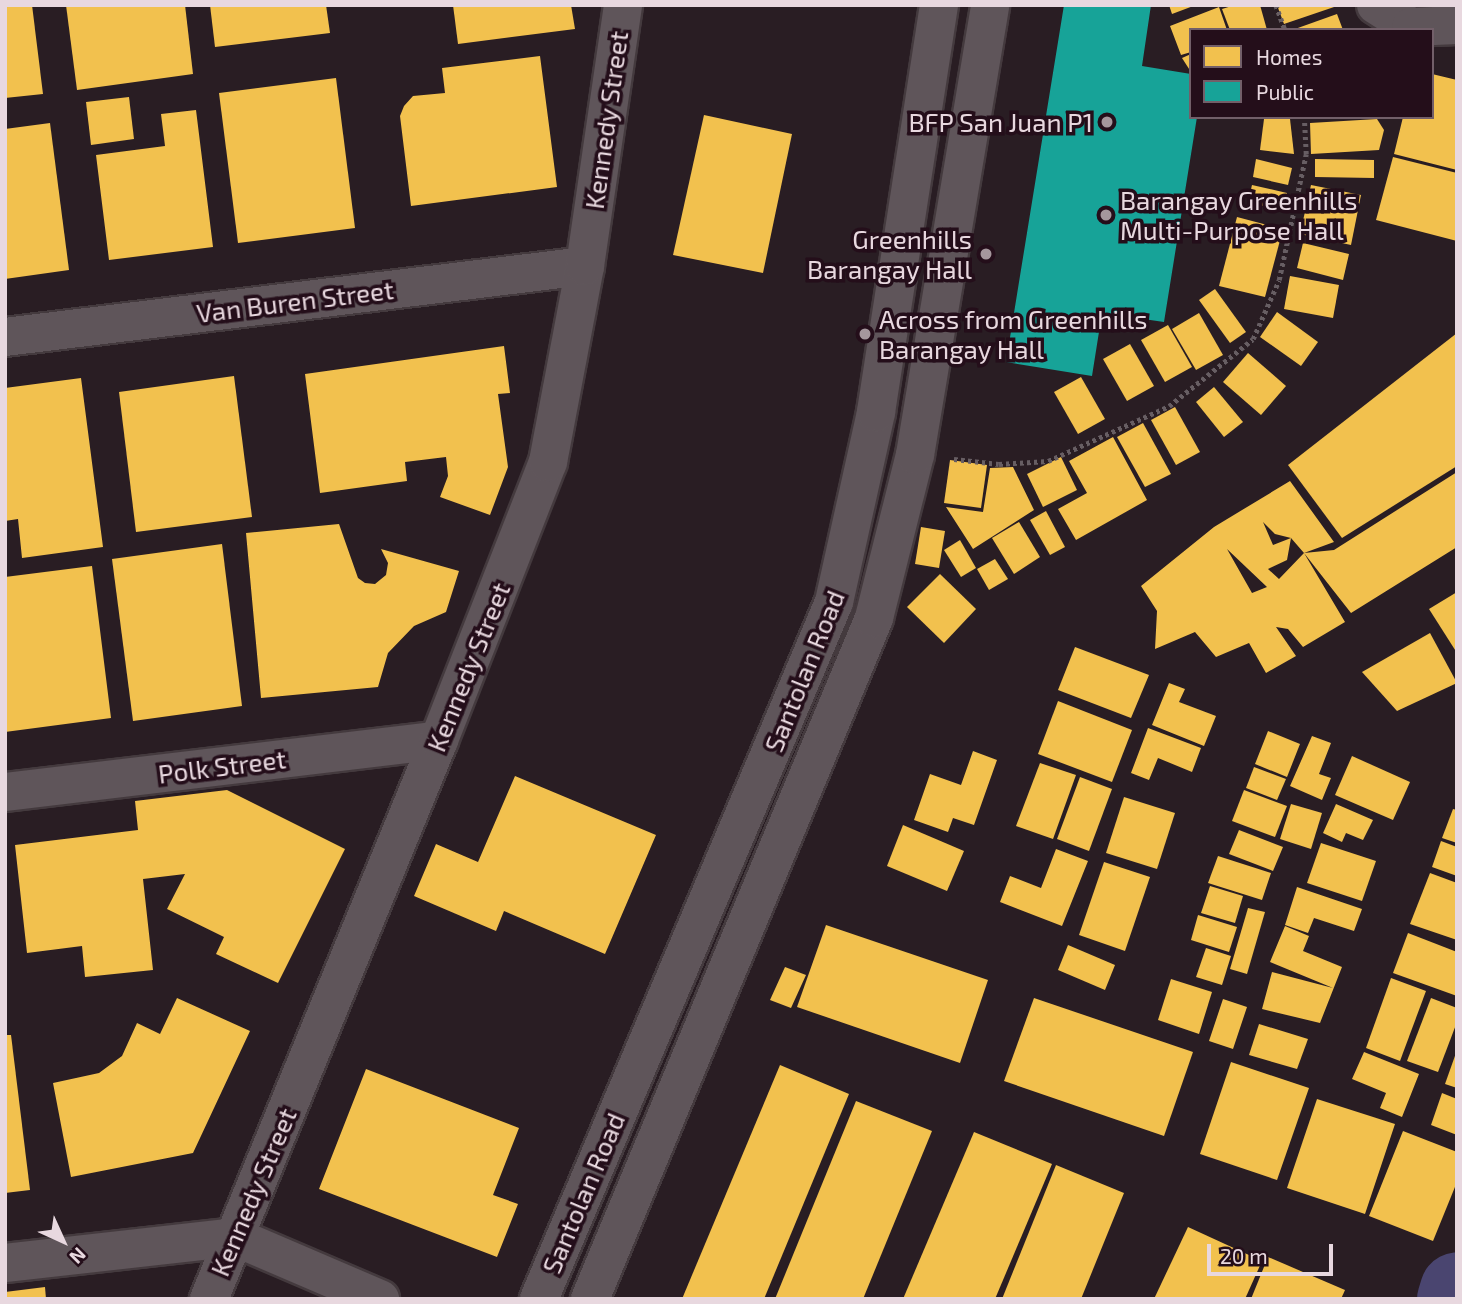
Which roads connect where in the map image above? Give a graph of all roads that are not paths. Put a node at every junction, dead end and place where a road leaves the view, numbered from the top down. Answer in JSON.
{"nodes":[{"id":1,"x":623,"y":5,"type":"edge"},
{"id":2,"x":939,"y":5,"type":"edge"},
{"id":3,"x":990,"y":5,"type":"edge"},
{"id":4,"x":1376,"y":5,"type":"edge"},
{"id":5,"x":1457,"y":25,"type":"edge"},
{"id":6,"x":585,"y":266,"type":"junction"},
{"id":7,"x":5,"y":337,"type":"edge"},
{"id":8,"x":439,"y":740,"type":"junction"},
{"id":9,"x":5,"y":792,"type":"edge"},
{"id":10,"x":235,"y":1237,"type":"junction"},
{"id":11,"x":5,"y":1264,"type":"edge"},
{"id":12,"x":209,"y":1299,"type":"edge"},
{"id":13,"x":380,"y":1299,"type":"edge"},
{"id":14,"x":539,"y":1299,"type":"edge"},
{"id":15,"x":590,"y":1299,"type":"edge"}],
"edges":[{"from":1,"to":6,"type":"street","name":"Kennedy Street"},
{"from":2,"to":14,"type":"street","name":"Santolan Road"},
{"from":3,"to":15,"type":"street","name":"Santolan Road"},
{"from":4,"to":5,"type":"street"},
{"from":6,"to":7,"type":"street","name":"Van Buren Street"},
{"from":6,"to":8,"type":"street","name":"Kennedy Street"},
{"from":8,"to":9,"type":"street","name":"Polk Street"},
{"from":8,"to":10,"type":"street","name":"Kennedy Street"},
{"from":10,"to":11,"type":"street"},
{"from":10,"to":12,"type":"street","name":"Kennedy Street"},
{"from":10,"to":13,"type":"street"}]}
